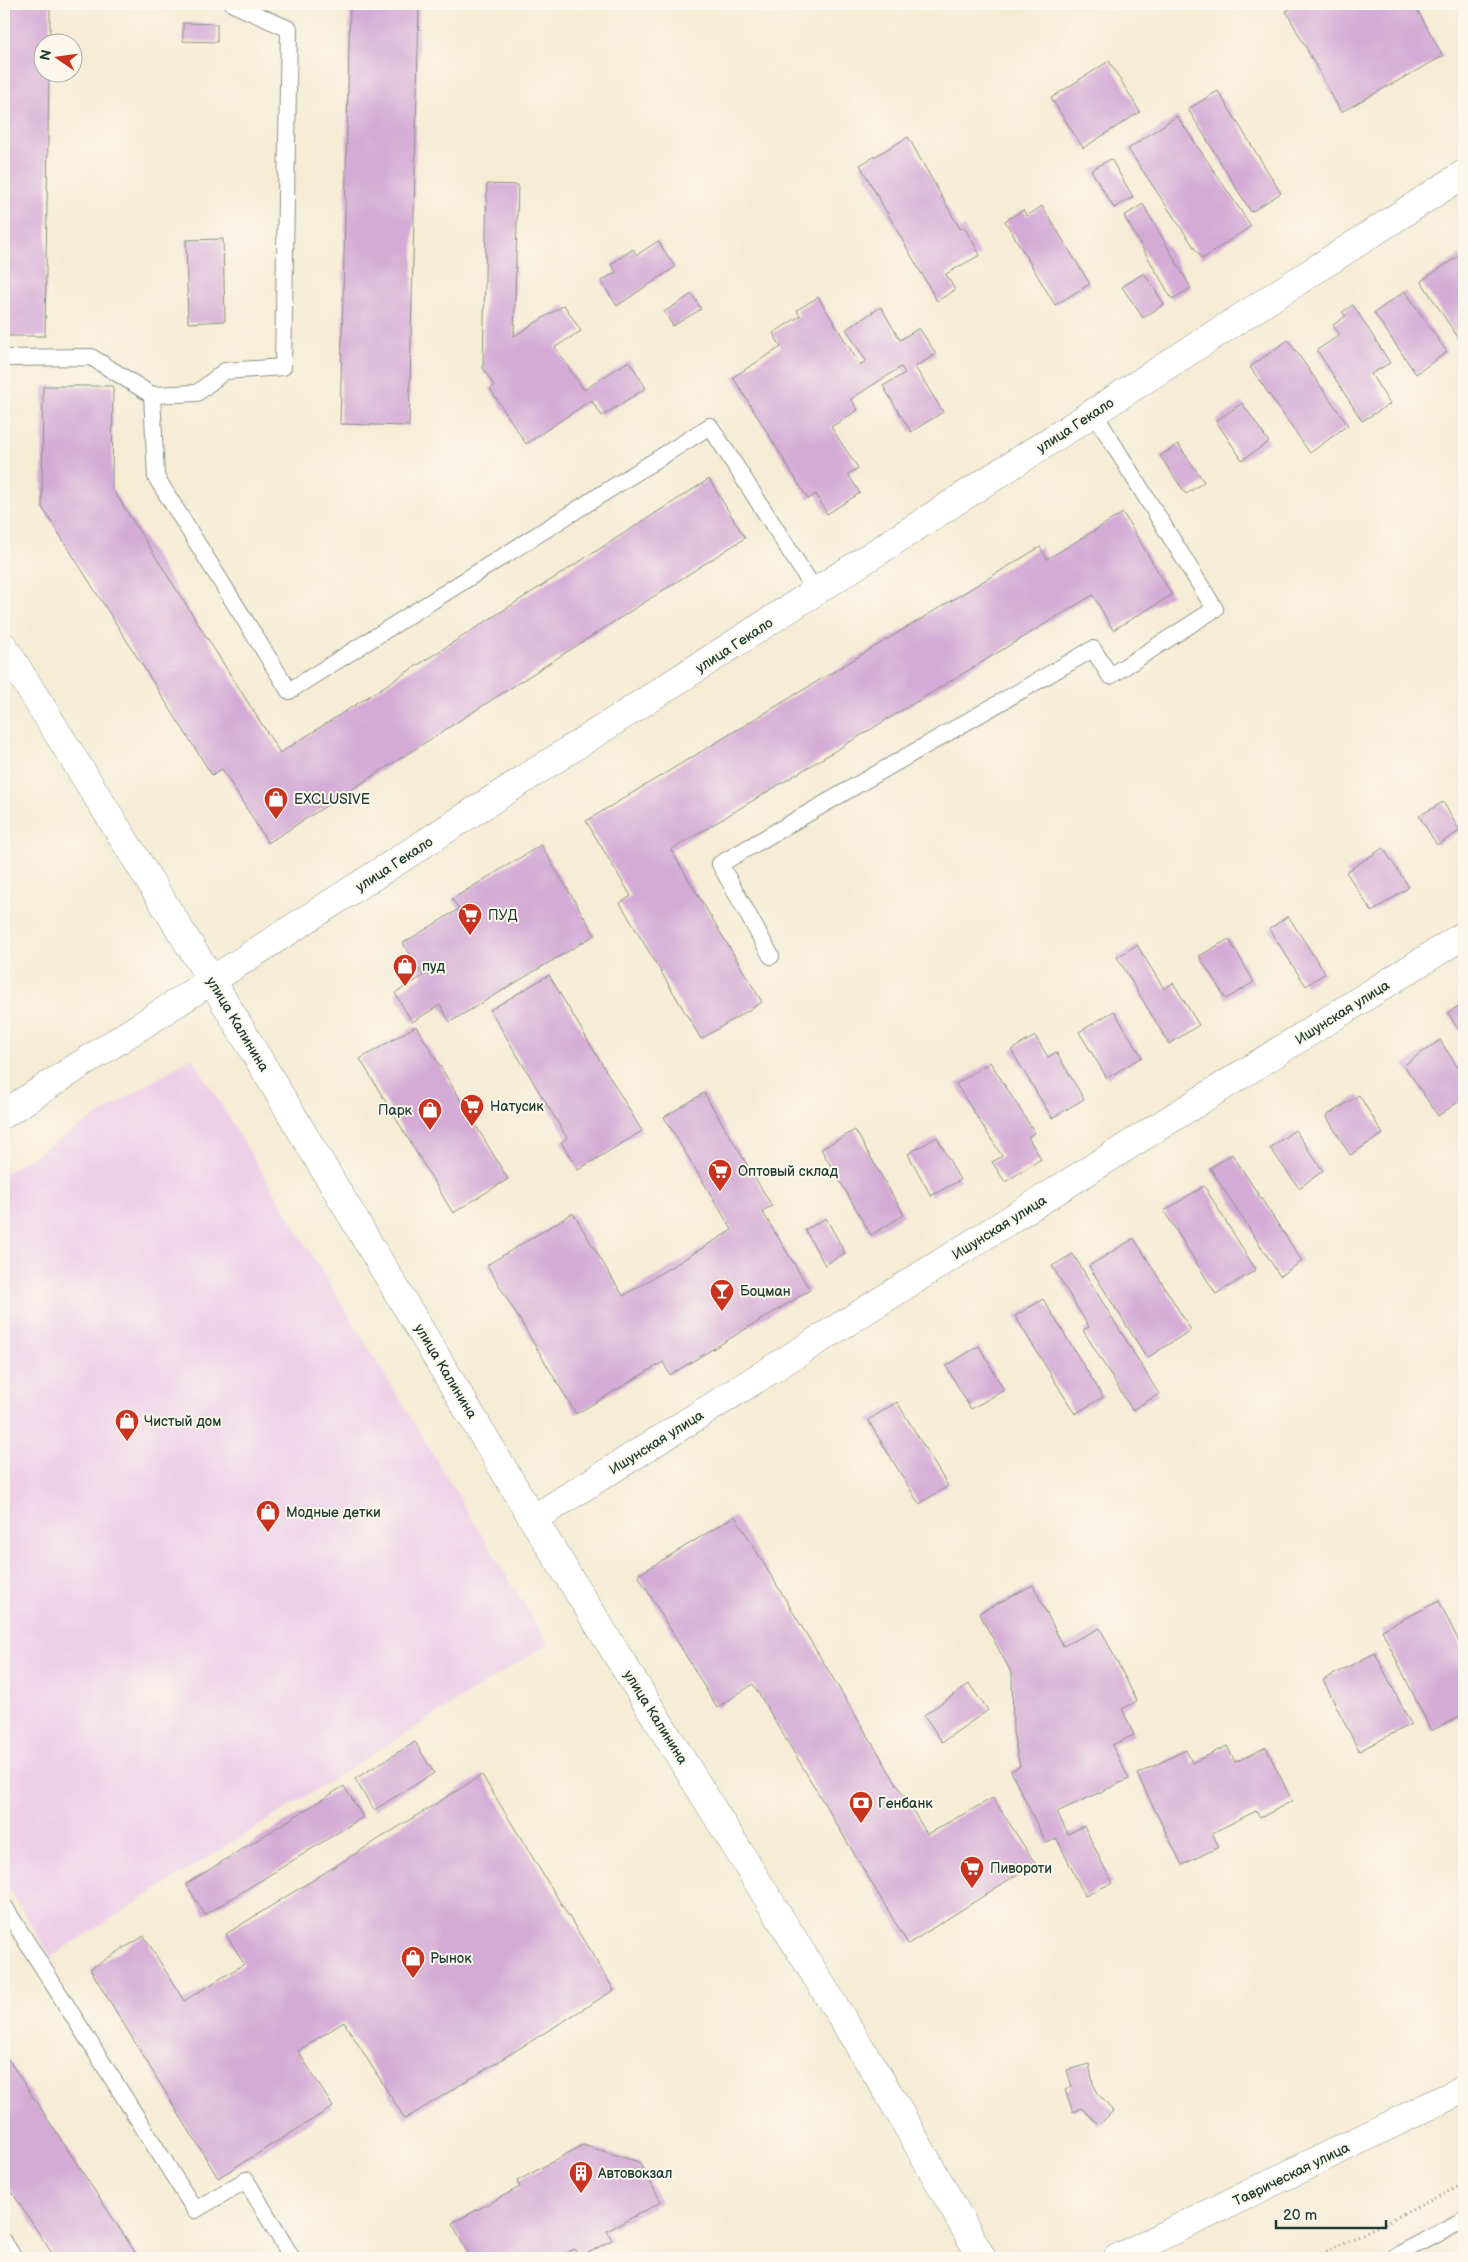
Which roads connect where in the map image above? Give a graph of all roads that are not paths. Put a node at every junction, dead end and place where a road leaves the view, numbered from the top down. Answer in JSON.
{"nodes":[{"id":1,"x":233,"y":4,"type":"edge"},
{"id":2,"x":1464,"y":174,"type":"edge"},
{"id":3,"x":4,"y":358,"type":"edge"},
{"id":4,"x":152,"y":395,"type":"junction"},
{"id":5,"x":1094,"y":413,"type":"junction"},
{"id":6,"x":816,"y":592,"type":"junction"},
{"id":7,"x":4,"y":648,"type":"edge"},
{"id":8,"x":1464,"y":935,"type":"edge"},
{"id":9,"x":770,"y":956,"type":"dead end"},
{"id":10,"x":212,"y":981,"type":"junction"},
{"id":11,"x":4,"y":1114,"type":"edge"},
{"id":12,"x":533,"y":1518,"type":"junction"},
{"id":13,"x":4,"y":1906,"type":"edge"},
{"id":14,"x":1464,"y":2089,"type":"edge"},
{"id":15,"x":1464,"y":2220,"type":"edge"},
{"id":16,"x":4,"y":2242,"type":"edge"},
{"id":17,"x":14,"y":2258,"type":"edge"},
{"id":18,"x":292,"y":2258,"type":"edge"},
{"id":19,"x":982,"y":2258,"type":"edge"},
{"id":20,"x":1117,"y":2258,"type":"edge"},
{"id":21,"x":1392,"y":2258,"type":"edge"}],
"edges":[{"from":1,"to":4,"type":"lane"},
{"from":2,"to":5,"type":"main road","name":"улица Гекало"},
{"from":3,"to":4,"type":"lane"},
{"from":4,"to":6,"type":"lane"},
{"from":5,"to":6,"type":"main road","name":"улица Гекало"},
{"from":5,"to":9,"type":"lane"},
{"from":6,"to":10,"type":"main road","name":"улица Гекало"},
{"from":7,"to":10,"type":"main road","name":"улица Калинина"},
{"from":8,"to":12,"type":"main road","name":"Ишунская улица"},
{"from":10,"to":11,"type":"main road","name":"улица Гекало"},
{"from":10,"to":12,"type":"main road","name":"улица Калинина"},
{"from":12,"to":19,"type":"main road","name":"улица Калинина"},
{"from":13,"to":18,"type":"lane"},
{"from":14,"to":20,"type":"main road","name":"Таврическая улица"},
{"from":15,"to":21,"type":"lane"},
{"from":16,"to":17,"type":"lane"}]}
